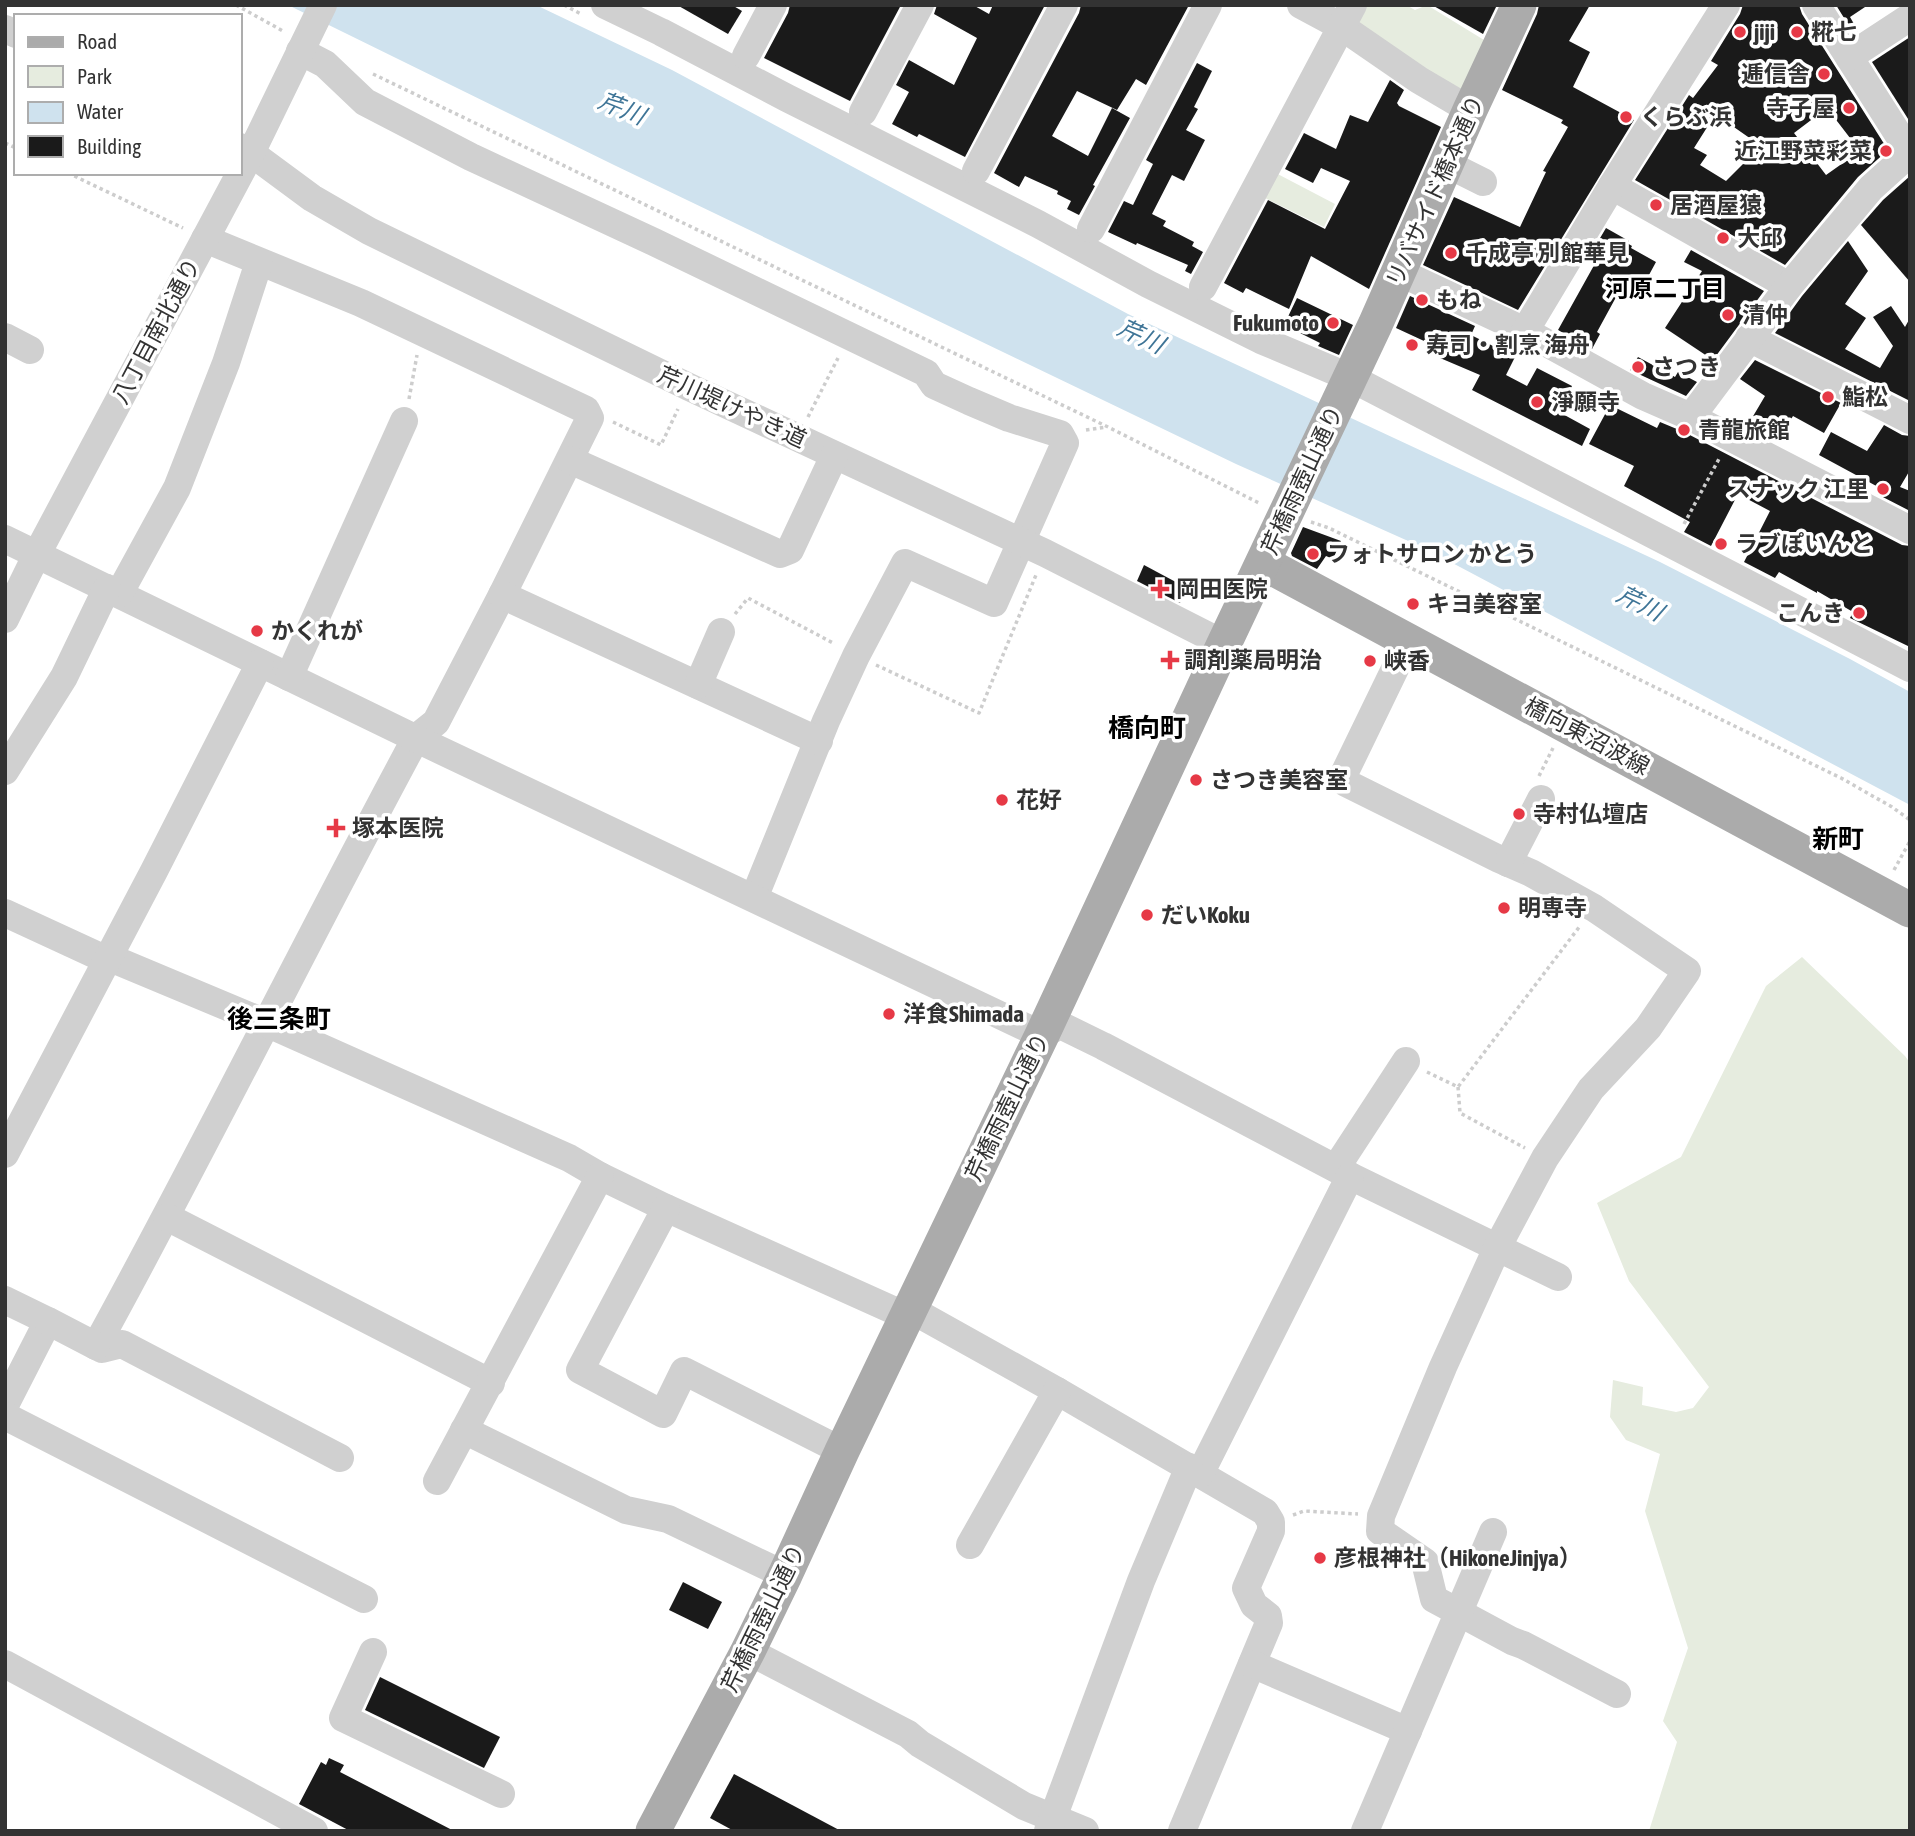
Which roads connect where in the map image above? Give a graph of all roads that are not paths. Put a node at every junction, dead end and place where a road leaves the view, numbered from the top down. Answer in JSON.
{"nodes":[{"id":1,"x":323,"y":5,"type":"edge"},
{"id":2,"x":605,"y":5,"type":"edge"},
{"id":3,"x":773,"y":5,"type":"edge"},
{"id":4,"x":920,"y":5,"type":"edge"},
{"id":5,"x":1064,"y":5,"type":"edge"},
{"id":6,"x":1208,"y":5,"type":"edge"},
{"id":7,"x":1301,"y":5,"type":"edge"},
{"id":8,"x":1519,"y":5,"type":"edge"},
{"id":9,"x":1726,"y":5,"type":"edge"},
{"id":10,"x":1816,"y":5,"type":"edge"},
{"id":11,"x":1910,"y":18,"type":"edge"},
{"id":12,"x":1342,"y":24,"type":"edge"},
{"id":13,"x":300,"y":40,"type":"junction"},
{"id":14,"x":746,"y":56,"type":"dead end"},
{"id":15,"x":1849,"y":57,"type":"junction"},
{"id":16,"x":1470,"y":110,"type":"junction"},
{"id":17,"x":863,"y":112,"type":"dead end"},
{"id":18,"x":245,"y":150,"type":"edge"},
{"id":19,"x":1910,"y":153,"type":"edge"},
{"id":20,"x":976,"y":171,"type":"dead end"},
{"id":21,"x":234,"y":175,"type":"edge"},
{"id":22,"x":1434,"y":178,"type":"junction"},
{"id":23,"x":1483,"y":182,"type":"dead end"},
{"id":24,"x":1604,"y":201,"type":"junction"},
{"id":25,"x":1091,"y":229,"type":"dead end"},
{"id":26,"x":205,"y":239,"type":"junction"},
{"id":27,"x":259,"y":262,"type":"junction"},
{"id":28,"x":1399,"y":272,"type":"junction"},
{"id":29,"x":1788,"y":286,"type":"junction"},
{"id":30,"x":1203,"y":287,"type":"dead end"},
{"id":31,"x":1525,"y":331,"type":"junction"},
{"id":32,"x":5,"y":337,"type":"edge"},
{"id":33,"x":1749,"y":338,"type":"junction"},
{"id":34,"x":30,"y":350,"type":"dead end"},
{"id":35,"x":1346,"y":387,"type":"junction"},
{"id":36,"x":1691,"y":417,"type":"junction"},
{"id":37,"x":1910,"y":420,"type":"edge"},
{"id":38,"x":404,"y":421,"type":"road end"},
{"id":39,"x":834,"y":456,"type":"junction"},
{"id":40,"x":570,"y":460,"type":"junction"},
{"id":41,"x":1910,"y":530,"type":"edge"},
{"id":42,"x":5,"y":538,"type":"edge"},
{"id":43,"x":1033,"y":547,"type":"junction"},
{"id":44,"x":37,"y":554,"type":"junction"},
{"id":45,"x":1263,"y":563,"type":"junction"},
{"id":46,"x":113,"y":591,"type":"junction"},
{"id":47,"x":502,"y":594,"type":"junction"},
{"id":48,"x":5,"y":620,"type":"edge"},
{"id":49,"x":721,"y":632,"type":"road end"},
{"id":50,"x":1408,"y":642,"type":"junction"},
{"id":51,"x":1223,"y":644,"type":"junction"},
{"id":52,"x":260,"y":663,"type":"junction"},
{"id":53,"x":1910,"y":668,"type":"edge"},
{"id":54,"x":289,"y":677,"type":"junction"},
{"id":55,"x":698,"y":685,"type":"junction"},
{"id":56,"x":416,"y":738,"type":"junction"},
{"id":57,"x":819,"y":741,"type":"junction"},
{"id":58,"x":5,"y":771,"type":"edge"},
{"id":59,"x":1541,"y":799,"type":"road end"},
{"id":60,"x":1508,"y":863,"type":"junction"},
{"id":61,"x":754,"y":898,"type":"junction"},
{"id":62,"x":1896,"y":902,"type":"edge"},
{"id":63,"x":5,"y":913,"type":"edge"},
{"id":64,"x":107,"y":959,"type":"junction"},
{"id":65,"x":266,"y":1023,"type":"junction"},
{"id":66,"x":1042,"y":1035,"type":"junction"},
{"id":67,"x":1406,"y":1062,"type":"road end"},
{"id":68,"x":5,"y":1154,"type":"edge"},
{"id":69,"x":1343,"y":1172,"type":"junction"},
{"id":70,"x":600,"y":1176,"type":"junction"},
{"id":71,"x":666,"y":1208,"type":"junction"},
{"id":72,"x":167,"y":1217,"type":"junction"},
{"id":73,"x":1497,"y":1248,"type":"junction"},
{"id":74,"x":1558,"y":1277,"type":"dead end"},
{"id":75,"x":5,"y":1300,"type":"edge"},
{"id":76,"x":910,"y":1310,"type":"junction"},
{"id":77,"x":48,"y":1321,"type":"junction"},
{"id":78,"x":96,"y":1346,"type":"junction"},
{"id":79,"x":491,"y":1382,"type":"junction"},
{"id":80,"x":1057,"y":1391,"type":"junction"},
{"id":81,"x":5,"y":1405,"type":"edge"},
{"id":82,"x":5,"y":1416,"type":"edge"},
{"id":83,"x":464,"y":1430,"type":"junction"},
{"id":84,"x":842,"y":1451,"type":"junction"},
{"id":85,"x":340,"y":1458,"type":"dead end"},
{"id":86,"x":1194,"y":1471,"type":"junction"},
{"id":87,"x":437,"y":1481,"type":"dead end"},
{"id":88,"x":1495,"y":1533,"type":"dead end"},
{"id":89,"x":970,"y":1545,"type":"dead end"},
{"id":90,"x":785,"y":1575,"type":"junction"},
{"id":91,"x":364,"y":1599,"type":"dead end"},
{"id":92,"x":1458,"y":1611,"type":"junction"},
{"id":93,"x":748,"y":1651,"type":"junction"},
{"id":94,"x":373,"y":1652,"type":"dead end"},
{"id":95,"x":5,"y":1664,"type":"edge"},
{"id":96,"x":1252,"y":1664,"type":"junction"},
{"id":97,"x":1618,"y":1694,"type":"dead end"},
{"id":98,"x":1408,"y":1731,"type":"junction"},
{"id":99,"x":501,"y":1794,"type":"dead end"},
{"id":100,"x":1050,"y":1824,"type":"edge"},
{"id":101,"x":314,"y":1831,"type":"edge"},
{"id":102,"x":653,"y":1831,"type":"edge"},
{"id":103,"x":1085,"y":1831,"type":"edge"},
{"id":104,"x":1182,"y":1831,"type":"edge"},
{"id":105,"x":1365,"y":1831,"type":"edge"}],
"edges":[{"from":1,"to":13,"type":"street","name":"八丁目南北通り"},
{"from":2,"to":35,"type":"street"},
{"from":3,"to":14,"type":"street"},
{"from":4,"to":17,"type":"street"},
{"from":5,"to":20,"type":"street"},
{"from":6,"to":25,"type":"street"},
{"from":7,"to":12,"type":"street"},
{"from":8,"to":16,"type":"main road","name":"リバサイド橋本通り"},
{"from":9,"to":24,"type":"street"},
{"from":10,"to":15,"type":"street"},
{"from":11,"to":15,"type":"street"},
{"from":12,"to":16,"type":"street"},
{"from":12,"to":30,"type":"street"},
{"from":13,"to":18,"type":"street","name":"八丁目南北通り"},
{"from":13,"to":43,"type":"street"},
{"from":15,"to":19,"type":"street"},
{"from":16,"to":22,"type":"main road","name":"リバサイド橋本通り"},
{"from":18,"to":39,"type":"street","name":"芹川堤けやき道"},
{"from":19,"to":29,"type":"street"},
{"from":21,"to":26,"type":"street","name":"八丁目南北通り"},
{"from":22,"to":23,"type":"street"},
{"from":22,"to":28,"type":"main road","name":"リバサイド橋本通り"},
{"from":24,"to":29,"type":"street"},
{"from":24,"to":31,"type":"street"},
{"from":26,"to":27,"type":"street"},
{"from":26,"to":44,"type":"street","name":"八丁目南北通り"},
{"from":27,"to":40,"type":"street"},
{"from":27,"to":46,"type":"street"},
{"from":28,"to":31,"type":"street"},
{"from":28,"to":35,"type":"main road","name":"リバサイド橋本通り"},
{"from":29,"to":33,"type":"street"},
{"from":31,"to":36,"type":"street"},
{"from":32,"to":34,"type":"street"},
{"from":33,"to":36,"type":"street"},
{"from":33,"to":37,"type":"street"},
{"from":35,"to":45,"type":"main road","name":"芹橋雨壺山通り"},
{"from":35,"to":53,"type":"street"},
{"from":36,"to":41,"type":"street"},
{"from":38,"to":54,"type":"street"},
{"from":39,"to":40,"type":"street"},
{"from":39,"to":43,"type":"street","name":"芹川堤けやき道"},
{"from":40,"to":47,"type":"street"},
{"from":42,"to":44,"type":"street"},
{"from":43,"to":51,"type":"street","name":"芹川堤けやき道"},
{"from":43,"to":57,"type":"street"},
{"from":44,"to":46,"type":"street"},
{"from":44,"to":48,"type":"street","name":"八丁目南北通り"},
{"from":45,"to":50,"type":"main road","name":"橋向東沼波線"},
{"from":45,"to":51,"type":"main road","name":"芹橋雨壺山通り"},
{"from":46,"to":52,"type":"street"},
{"from":46,"to":58,"type":"street"},
{"from":47,"to":55,"type":"street"},
{"from":47,"to":56,"type":"street"},
{"from":49,"to":55,"type":"street"},
{"from":50,"to":60,"type":"street"},
{"from":50,"to":62,"type":"main road","name":"橋向東沼波線"},
{"from":51,"to":66,"type":"main road","name":"芹橋雨壺山通り"},
{"from":52,"to":54,"type":"street"},
{"from":52,"to":64,"type":"street"},
{"from":54,"to":56,"type":"street"},
{"from":55,"to":57,"type":"street"},
{"from":56,"to":61,"type":"street"},
{"from":56,"to":65,"type":"street"},
{"from":57,"to":61,"type":"street"},
{"from":59,"to":60,"type":"street"},
{"from":60,"to":73,"type":"street"},
{"from":61,"to":66,"type":"street"},
{"from":63,"to":64,"type":"street"},
{"from":64,"to":65,"type":"street"},
{"from":64,"to":68,"type":"street"},
{"from":65,"to":70,"type":"street"},
{"from":65,"to":72,"type":"street"},
{"from":66,"to":69,"type":"street"},
{"from":66,"to":76,"type":"main road","name":"芹橋雨壺山通り"},
{"from":67,"to":69,"type":"street"},
{"from":69,"to":73,"type":"street"},
{"from":69,"to":86,"type":"street"},
{"from":70,"to":71,"type":"street"},
{"from":70,"to":79,"type":"street"},
{"from":71,"to":76,"type":"street"},
{"from":71,"to":84,"type":"street"},
{"from":72,"to":78,"type":"street"},
{"from":72,"to":79,"type":"street"},
{"from":73,"to":74,"type":"street"},
{"from":73,"to":92,"type":"street"},
{"from":75,"to":77,"type":"street"},
{"from":76,"to":80,"type":"street"},
{"from":76,"to":84,"type":"main road","name":"芹橋雨壺山通り"},
{"from":77,"to":78,"type":"street"},
{"from":77,"to":81,"type":"street"},
{"from":78,"to":85,"type":"street"},
{"from":79,"to":83,"type":"street"},
{"from":80,"to":86,"type":"street"},
{"from":80,"to":89,"type":"street"},
{"from":82,"to":91,"type":"street"},
{"from":83,"to":87,"type":"street"},
{"from":83,"to":90,"type":"street"},
{"from":84,"to":90,"type":"main road","name":"芹橋雨壺山通り"},
{"from":86,"to":96,"type":"street"},
{"from":86,"to":100,"type":"street"},
{"from":88,"to":92,"type":"street"},
{"from":90,"to":93,"type":"main road","name":"芹橋雨壺山通り"},
{"from":92,"to":97,"type":"street"},
{"from":92,"to":98,"type":"street"},
{"from":93,"to":100,"type":"street"},
{"from":93,"to":102,"type":"main road","name":"芹橋雨壺山通り"},
{"from":94,"to":99,"type":"street"},
{"from":95,"to":101,"type":"street"},
{"from":96,"to":98,"type":"street"},
{"from":96,"to":104,"type":"street"},
{"from":98,"to":105,"type":"street"},
{"from":100,"to":103,"type":"street"}]}
